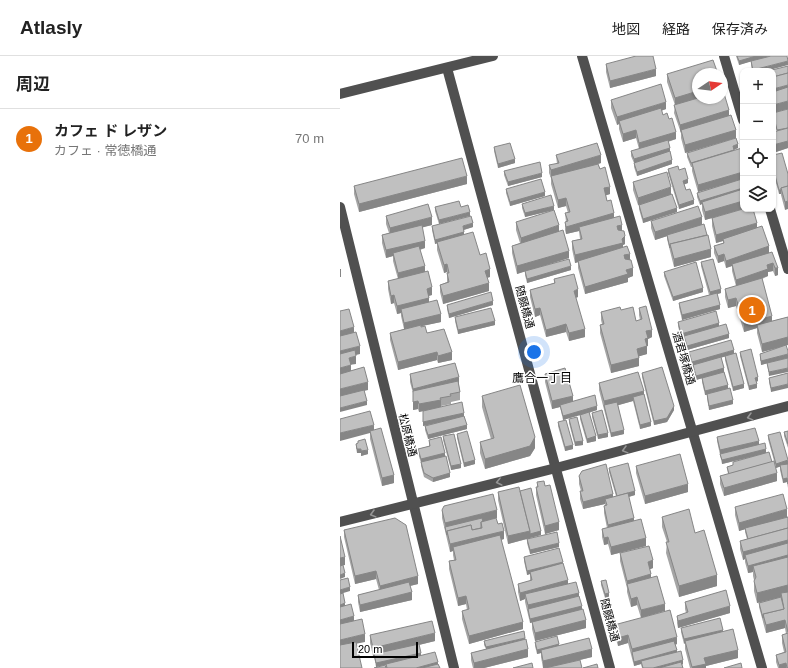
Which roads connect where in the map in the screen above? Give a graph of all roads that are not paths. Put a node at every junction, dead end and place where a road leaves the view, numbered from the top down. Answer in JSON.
{"nodes":[{"id":1,"x":493,"y":56,"type":"edge"},
{"id":2,"x":582,"y":56,"type":"edge"},
{"id":3,"x":724,"y":56,"type":"edge"},
{"id":4,"x":447,"y":68,"type":"junction"},
{"id":5,"x":340,"y":94,"type":"edge"},
{"id":6,"x":740,"y":110,"type":"edge"},
{"id":7,"x":340,"y":207,"type":"edge"},
{"id":8,"x":771,"y":212,"type":"edge"},
{"id":9,"x":788,"y":269,"type":"edge"},
{"id":10,"x":788,"y":406,"type":"edge"},
{"id":11,"x":693,"y":432,"type":"junction"},
{"id":12,"x":556,"y":468,"type":"junction"},
{"id":13,"x":413,"y":503,"type":"junction"},
{"id":14,"x":340,"y":522,"type":"edge"},
{"id":15,"x":454,"y":668,"type":"edge"},
{"id":16,"x":610,"y":668,"type":"edge"},
{"id":17,"x":762,"y":668,"type":"edge"}],
"edges":[{"from":1,"to":4,"type":"street"},
{"from":2,"to":11,"type":"street","name":"酒君塚橋通"},
{"from":3,"to":6,"type":"street"},
{"from":4,"to":5,"type":"street"},
{"from":4,"to":12,"type":"street","name":"随願橋通"},
{"from":7,"to":13,"type":"street","name":"松原橋通"},
{"from":8,"to":9,"type":"street"},
{"from":10,"to":11,"type":"street","one_way":true},
{"from":11,"to":12,"type":"street","one_way":true},
{"from":11,"to":17,"type":"street","name":"酒君塚橋通"},
{"from":12,"to":13,"type":"street","one_way":true},
{"from":12,"to":16,"type":"street","name":"随願橋通"},
{"from":13,"to":14,"type":"street","one_way":true},
{"from":13,"to":15,"type":"street","name":"松原橋通"}]}
